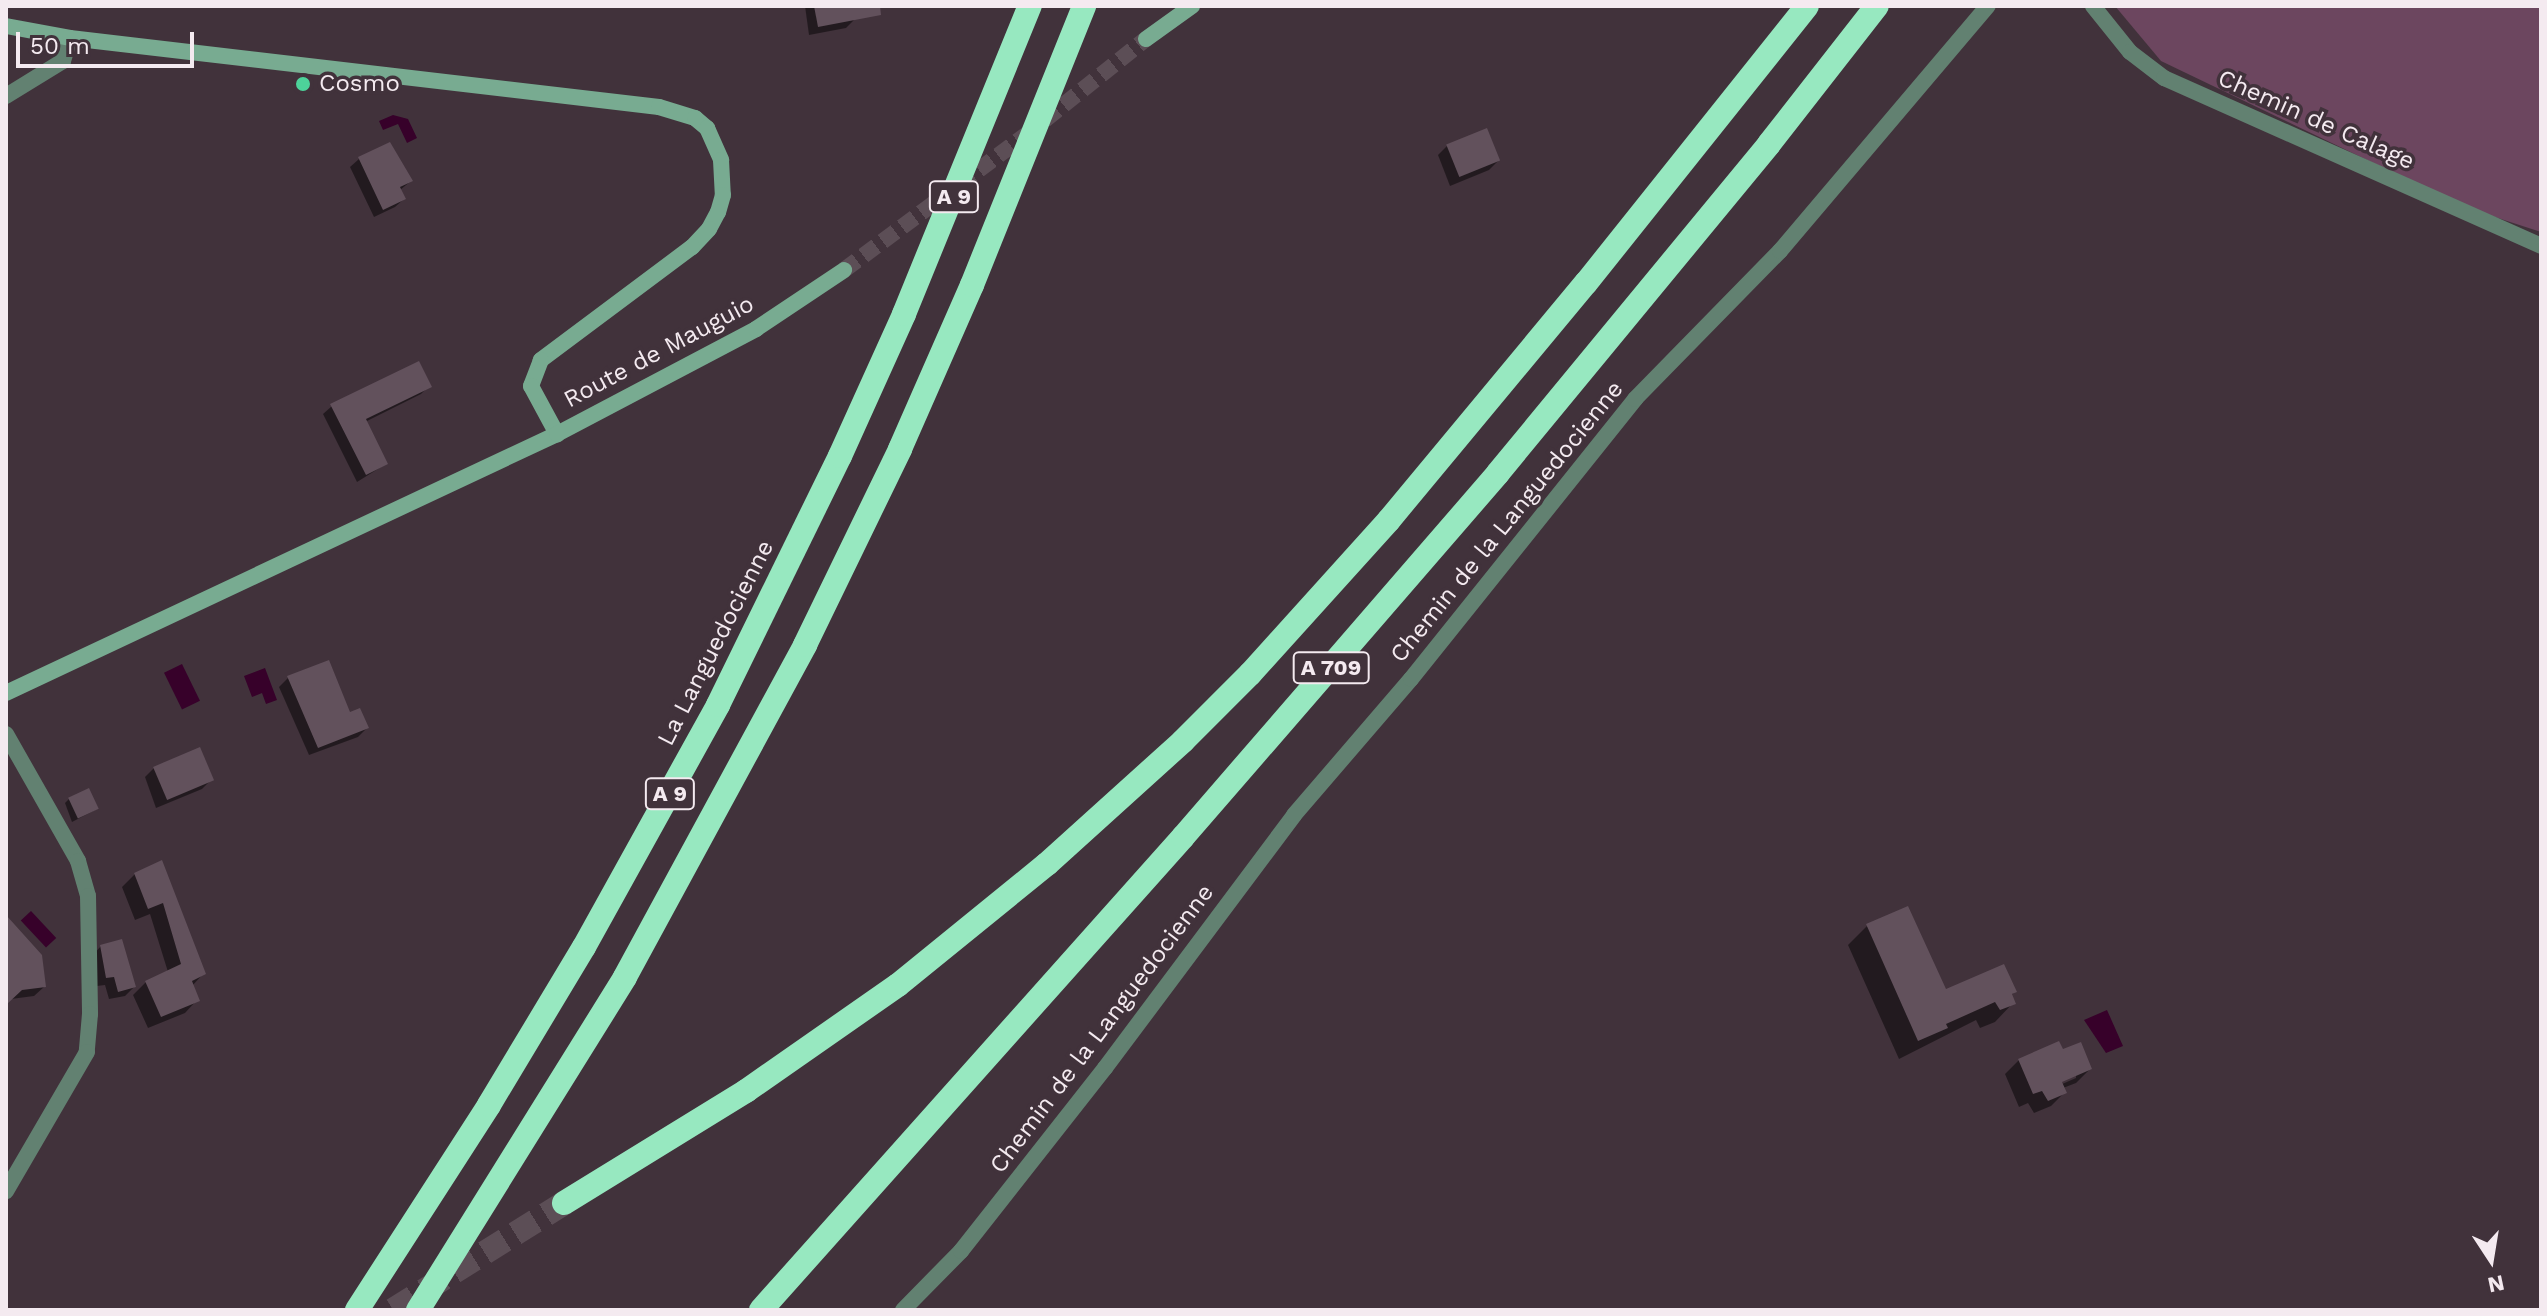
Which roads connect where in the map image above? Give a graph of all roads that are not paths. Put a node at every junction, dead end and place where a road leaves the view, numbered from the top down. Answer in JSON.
{"nodes":[{"id":1,"x":1030,"y":6,"type":"edge"},
{"id":2,"x":1084,"y":6,"type":"edge"},
{"id":3,"x":1192,"y":6,"type":"edge"},
{"id":4,"x":1807,"y":6,"type":"edge"},
{"id":5,"x":1877,"y":6,"type":"edge"},
{"id":6,"x":1988,"y":6,"type":"edge"},
{"id":7,"x":2093,"y":6,"type":"edge"},
{"id":8,"x":6,"y":26,"type":"edge"},
{"id":9,"x":70,"y":38,"type":"junction"},
{"id":10,"x":1146,"y":39,"type":"tunnel mouth"},
{"id":11,"x":6,"y":96,"type":"edge"},
{"id":12,"x":2541,"y":246,"type":"edge"},
{"id":13,"x":844,"y":270,"type":"tunnel mouth"},
{"id":14,"x":557,"y":434,"type":"junction"},
{"id":15,"x":6,"y":693,"type":"edge"},
{"id":16,"x":6,"y":734,"type":"edge"},
{"id":17,"x":7,"y":1187,"type":"edge"},
{"id":18,"x":564,"y":1203,"type":"tunnel mouth"},
{"id":19,"x":357,"y":1310,"type":"edge"},
{"id":20,"x":418,"y":1310,"type":"edge"},
{"id":21,"x":761,"y":1310,"type":"edge"},
{"id":22,"x":903,"y":1310,"type":"edge"}],
"edges":[{"from":1,"to":19,"type":"highway","name":"La Languedocienne","number":"A 9"},
{"from":2,"to":20,"type":"highway","number":"A 9"},
{"from":3,"to":10,"type":"street"},
{"from":4,"to":18,"type":"highway","number":"A 709"},
{"from":5,"to":21,"type":"highway","number":"A 709"},
{"from":6,"to":22,"type":"street","name":"Chemin de la Languedocienne"},
{"from":7,"to":12,"type":"street","name":"Chemin de Calage"},
{"from":8,"to":9,"type":"street"},
{"from":9,"to":11,"type":"street"},
{"from":9,"to":14,"type":"street"},
{"from":13,"to":14,"type":"street","name":"Route de Mauguio"},
{"from":14,"to":15,"type":"street","name":"Route de Mauguio"},
{"from":16,"to":17,"type":"street"}]}
